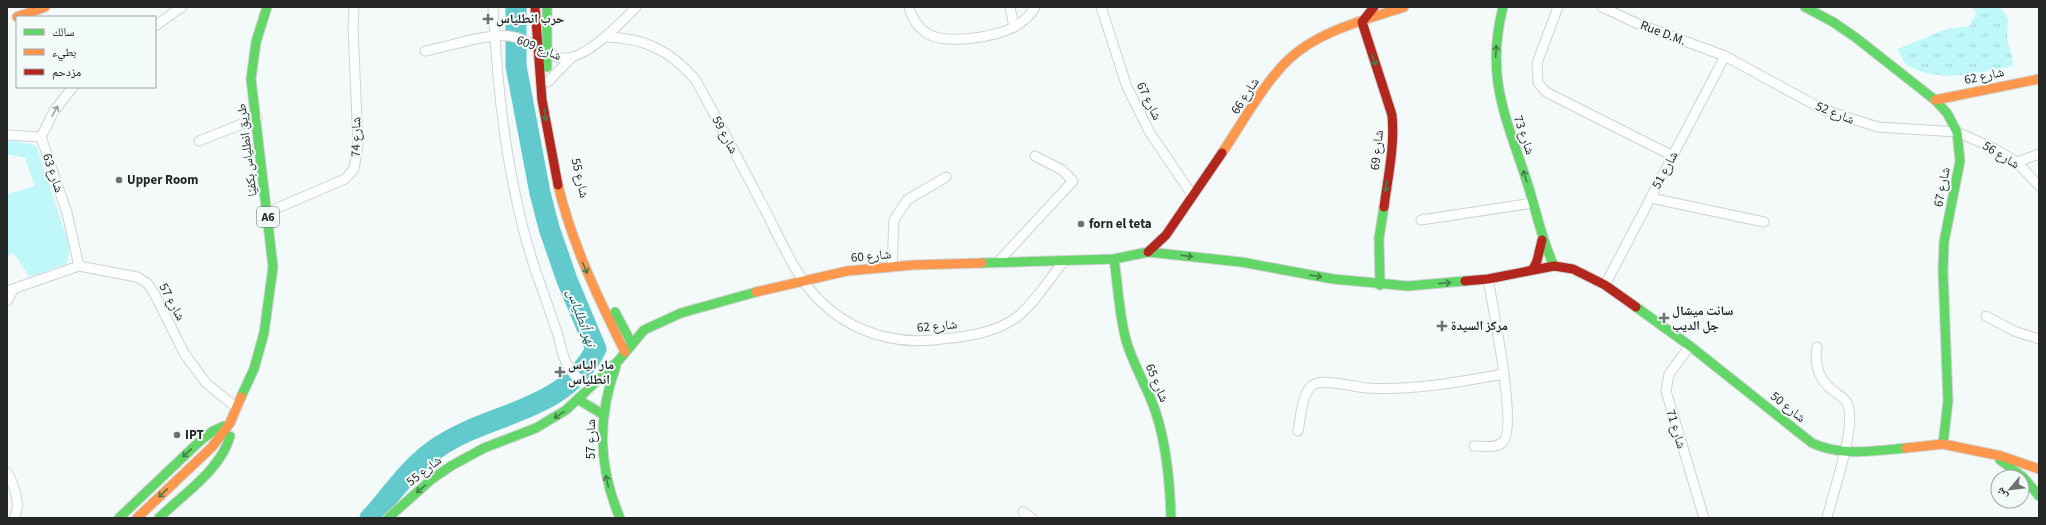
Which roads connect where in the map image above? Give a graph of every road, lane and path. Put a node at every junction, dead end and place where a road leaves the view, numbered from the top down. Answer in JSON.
{"nodes":[{"id":1,"x":45,"y":7,"type":"edge"},
{"id":2,"x":182,"y":7,"type":"edge"},
{"id":3,"x":267,"y":7,"type":"edge"},
{"id":4,"x":354,"y":7,"type":"edge"},
{"id":5,"x":493,"y":7,"type":"edge"},
{"id":6,"x":535,"y":7,"type":"edge"},
{"id":7,"x":547,"y":7,"type":"edge"},
{"id":8,"x":636,"y":7,"type":"edge"},
{"id":9,"x":909,"y":7,"type":"edge"},
{"id":10,"x":1010,"y":7,"type":"edge"},
{"id":11,"x":1035,"y":7,"type":"edge"},
{"id":12,"x":1101,"y":7,"type":"edge"},
{"id":13,"x":1374,"y":7,"type":"edge"},
{"id":14,"x":1404,"y":7,"type":"edge"},
{"id":15,"x":1503,"y":7,"type":"edge"},
{"id":16,"x":1558,"y":7,"type":"edge"},
{"id":17,"x":1602,"y":7,"type":"edge"},
{"id":18,"x":1805,"y":7,"type":"edge"},
{"id":19,"x":20,"y":16,"type":"edge"},
{"id":20,"x":1362,"y":22,"type":"junction"},
{"id":21,"x":156,"y":25,"type":"edge"},
{"id":22,"x":1014,"y":27,"type":"junction"},
{"id":23,"x":495,"y":36,"type":"junction"},
{"id":24,"x":606,"y":37,"type":"junction"},
{"id":25,"x":536,"y":46,"type":"junction"},
{"id":26,"x":425,"y":51,"type":"dead end"},
{"id":27,"x":545,"y":51,"type":"junction"},
{"id":28,"x":1725,"y":56,"type":"junction"},
{"id":29,"x":571,"y":58,"type":"junction"},
{"id":30,"x":2039,"y":79,"type":"edge"},
{"id":31,"x":548,"y":82,"type":"junction"},
{"id":32,"x":72,"y":88,"type":"edge"},
{"id":33,"x":1935,"y":100,"type":"junction"},
{"id":34,"x":257,"y":118,"type":"junction"},
{"id":35,"x":1957,"y":132,"type":"junction"},
{"id":36,"x":7,"y":135,"type":"edge"},
{"id":37,"x":41,"y":137,"type":"junction"},
{"id":38,"x":199,"y":141,"type":"dead end"},
{"id":39,"x":2039,"y":154,"type":"edge"},
{"id":40,"x":1035,"y":156,"type":"dead end"},
{"id":41,"x":1673,"y":156,"type":"junction"},
{"id":42,"x":2017,"y":162,"type":"junction"},
{"id":43,"x":946,"y":177,"type":"dead end"},
{"id":44,"x":2039,"y":186,"type":"edge"},
{"id":45,"x":1193,"y":196,"type":"junction"},
{"id":46,"x":1651,"y":198,"type":"junction"},
{"id":47,"x":1533,"y":203,"type":"junction"},
{"id":48,"x":268,"y":212,"type":"junction"},
{"id":49,"x":1421,"y":220,"type":"dead end"},
{"id":50,"x":1764,"y":222,"type":"dead end"},
{"id":51,"x":1542,"y":240,"type":"junction"},
{"id":52,"x":1148,"y":252,"type":"junction"},
{"id":53,"x":1114,"y":259,"type":"junction"},
{"id":54,"x":1064,"y":261,"type":"junction"},
{"id":55,"x":997,"y":263,"type":"junction"},
{"id":56,"x":79,"y":266,"type":"junction"},
{"id":57,"x":1554,"y":266,"type":"junction"},
{"id":58,"x":892,"y":267,"type":"junction"},
{"id":59,"x":1533,"y":270,"type":"junction"},
{"id":60,"x":1488,"y":279,"type":"junction"},
{"id":61,"x":803,"y":281,"type":"junction"},
{"id":62,"x":1380,"y":284,"type":"junction"},
{"id":63,"x":1605,"y":285,"type":"junction"},
{"id":64,"x":10,"y":290,"type":"edge"},
{"id":65,"x":7,"y":301,"type":"edge"},
{"id":66,"x":1986,"y":316,"type":"dead end"},
{"id":67,"x":2039,"y":339,"type":"edge"},
{"id":68,"x":632,"y":344,"type":"junction"},
{"id":69,"x":1690,"y":346,"type":"junction"},
{"id":70,"x":1817,"y":347,"type":"dead end"},
{"id":71,"x":625,"y":352,"type":"junction"},
{"id":72,"x":619,"y":360,"type":"junction"},
{"id":73,"x":1504,"y":374,"type":"junction"},
{"id":74,"x":589,"y":389,"type":"junction"},
{"id":75,"x":579,"y":400,"type":"junction"},
{"id":76,"x":237,"y":408,"type":"junction"},
{"id":77,"x":604,"y":414,"type":"junction"},
{"id":78,"x":230,"y":423,"type":"junction"},
{"id":79,"x":1298,"y":431,"type":"dead end"},
{"id":80,"x":1943,"y":444,"type":"junction"},
{"id":81,"x":1474,"y":446,"type":"dead end"},
{"id":82,"x":1984,"y":452,"type":"junction"},
{"id":83,"x":1844,"y":453,"type":"junction"},
{"id":84,"x":2039,"y":469,"type":"edge"},
{"id":85,"x":7,"y":472,"type":"edge"},
{"id":86,"x":2039,"y":496,"type":"edge"},
{"id":87,"x":1022,"y":512,"type":"dead end"},
{"id":88,"x":14,"y":518,"type":"edge"},
{"id":89,"x":119,"y":518,"type":"edge"},
{"id":90,"x":136,"y":518,"type":"edge"},
{"id":91,"x":159,"y":518,"type":"edge"},
{"id":92,"x":388,"y":518,"type":"edge"},
{"id":93,"x":620,"y":518,"type":"edge"},
{"id":94,"x":1032,"y":518,"type":"edge"},
{"id":95,"x":1171,"y":518,"type":"edge"},
{"id":96,"x":1704,"y":518,"type":"edge"},
{"id":97,"x":1827,"y":518,"type":"edge"}],
"edges":[{"from":1,"to":19,"type":"main road"},
{"from":2,"to":21,"type":"street"},
{"from":3,"to":34,"type":"main road","name":"طريق انطلياس بكفيّا","number":"A6"},
{"from":4,"to":48,"type":"street","name":"شارع 74"},
{"from":5,"to":23,"type":"street"},
{"from":6,"to":25,"type":"main road"},
{"from":7,"to":27,"type":"main road","name":"شارع 55"},
{"from":8,"to":24,"type":"street","name":"شارع 609"},
{"from":9,"to":22,"type":"street"},
{"from":10,"to":22,"type":"street"},
{"from":11,"to":22,"type":"street"},
{"from":12,"to":45,"type":"street","name":"شارع 67"},
{"from":13,"to":20,"type":"main road"},
{"from":14,"to":20,"type":"main road","name":"شارع 66"},
{"from":47,"to":15,"type":"main road","name":"شارع 73","one_way":true},
{"from":16,"to":41,"type":"street"},
{"from":17,"to":28,"type":"street","name":"Rue D.M."},
{"from":18,"to":33,"type":"main road","name":"شارع 67"},
{"from":20,"to":45,"type":"main road","name":"شارع 66"},
{"from":20,"to":62,"type":"main road","name":"شارع 69","one_way":true},
{"from":23,"to":25,"type":"street","name":"شارع 609"},
{"from":23,"to":26,"type":"street","name":"شارع 609"},
{"from":23,"to":74,"type":"street"},
{"from":24,"to":29,"type":"street","name":"شارع 609"},
{"from":24,"to":61,"type":"street","name":"شارع 59"},
{"from":25,"to":27,"type":"street","name":"شارع 609"},
{"from":25,"to":71,"type":"main road","one_way":true},
{"from":27,"to":29,"type":"street","name":"شارع 609"},
{"from":27,"to":31,"type":"main road","name":"شارع 55"},
{"from":28,"to":35,"type":"street","name":"شارع 52"},
{"from":28,"to":41,"type":"street","name":"شارع 51"},
{"from":29,"to":31,"type":"street"},
{"from":30,"to":33,"type":"main road","name":"شارع 62"},
{"from":31,"to":68,"type":"main road","name":"شارع 55"},
{"from":37,"to":32,"type":"street","name":"شارع 63","one_way":true},
{"from":33,"to":35,"type":"main road","name":"شارع 67"},
{"from":34,"to":38,"type":"street"},
{"from":34,"to":48,"type":"main road","name":"طريق انطلياس بكفيّا","number":"A6"},
{"from":35,"to":42,"type":"street","name":"شارع 56"},
{"from":35,"to":80,"type":"main road","name":"شارع 67"},
{"from":36,"to":37,"type":"street"},
{"from":37,"to":56,"type":"street","name":"شارع 63"},
{"from":39,"to":42,"type":"street"},
{"from":40,"to":55,"type":"street"},
{"from":41,"to":46,"type":"street","name":"شارع 51"},
{"from":42,"to":44,"type":"street","name":"شارع 56"},
{"from":43,"to":58,"type":"street"},
{"from":45,"to":52,"type":"main road","name":"شارع 66"},
{"from":46,"to":50,"type":"street"},
{"from":46,"to":63,"type":"street","name":"شارع 51"},
{"from":47,"to":49,"type":"street"},
{"from":47,"to":51,"type":"main road","name":"شارع 73"},
{"from":48,"to":76,"type":"main road","name":"طريق انطلياس بكفيّا","number":"A6"},
{"from":51,"to":57,"type":"main road","name":"شارع 73"},
{"from":51,"to":59,"type":"main road"},
{"from":52,"to":53,"type":"main road","name":"شارع 60"},
{"from":52,"to":62,"type":"main road","one_way":true},
{"from":53,"to":54,"type":"main road","name":"شارع 60"},
{"from":53,"to":95,"type":"main road","name":"شارع 65"},
{"from":54,"to":55,"type":"main road","name":"شارع 60"},
{"from":54,"to":61,"type":"street","name":"شارع 62"},
{"from":55,"to":58,"type":"main road","name":"شارع 60"},
{"from":56,"to":64,"type":"street"},
{"from":56,"to":76,"type":"street","name":"شارع 57"},
{"from":57,"to":59,"type":"main road"},
{"from":57,"to":63,"type":"main road","name":"شارع 50"},
{"from":58,"to":61,"type":"main road","name":"شارع 60"},
{"from":59,"to":60,"type":"main road"},
{"from":62,"to":60,"type":"main road","one_way":true},
{"from":60,"to":73,"type":"street"},
{"from":61,"to":68,"type":"main road","name":"شارع 60"},
{"from":63,"to":69,"type":"main road","name":"شارع 50"},
{"from":64,"to":65,"type":"street"},
{"from":66,"to":67,"type":"street"},
{"from":68,"to":71,"type":"main road","name":"شارع 60"},
{"from":69,"to":83,"type":"main road","name":"شارع 50"},
{"from":69,"to":96,"type":"street","name":"شارع 71"},
{"from":70,"to":83,"type":"street"},
{"from":71,"to":72,"type":"main road","name":"شارع 60"},
{"from":72,"to":74,"type":"main road","name":"شارع 55"},
{"from":72,"to":77,"type":"main road","name":"شارع 57"},
{"from":73,"to":79,"type":"street"},
{"from":73,"to":81,"type":"street"},
{"from":74,"to":75,"type":"main road","name":"شارع 55"},
{"from":75,"to":77,"type":"main road"},
{"from":75,"to":92,"type":"main road","name":"شارع 55","one_way":true},
{"from":76,"to":78,"type":"main road","name":"طريق انطلياس بكفيّا","number":"A6"},
{"from":93,"to":77,"type":"main road","name":"شارع 57","one_way":true},
{"from":78,"to":89,"type":"main road","one_way":true},
{"from":78,"to":90,"type":"main road","name":"طريق انطلياس بكفيّا","number":"A6","one_way":true},
{"from":78,"to":91,"type":"main road","number":"A6"},
{"from":80,"to":82,"type":"main road","name":"شارع 50"},
{"from":80,"to":83,"type":"main road","name":"شارع 50"},
{"from":82,"to":84,"type":"main road","name":"شارع 50"},
{"from":82,"to":86,"type":"main road"},
{"from":83,"to":97,"type":"street"},
{"from":85,"to":88,"type":"street"},
{"from":87,"to":94,"type":"street"}]}
